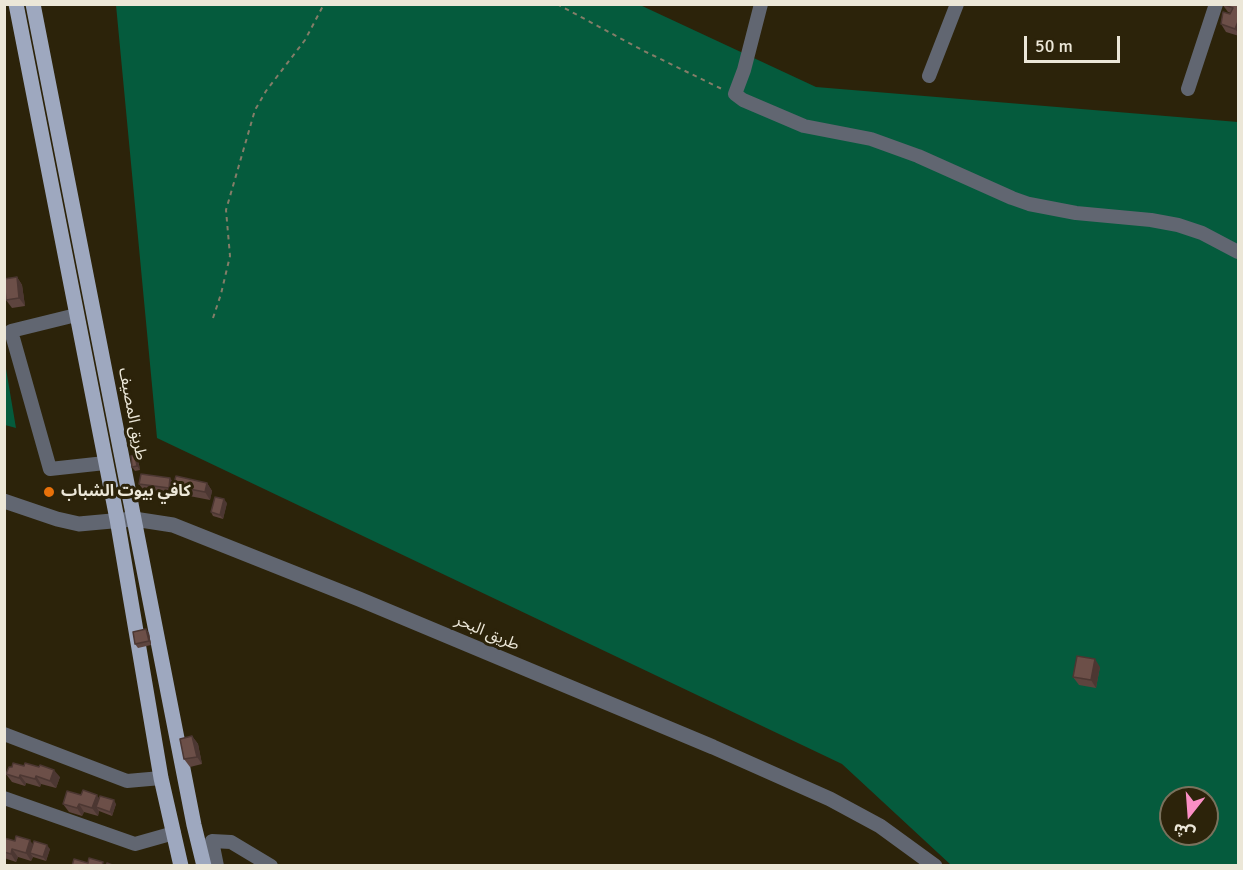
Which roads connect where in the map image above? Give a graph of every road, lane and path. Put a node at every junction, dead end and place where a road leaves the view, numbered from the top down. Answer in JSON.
{"nodes":[{"id":1,"x":16,"y":4,"type":"edge"},
{"id":2,"x":33,"y":4,"type":"edge"},
{"id":3,"x":324,"y":4,"type":"edge"},
{"id":4,"x":557,"y":4,"type":"edge"},
{"id":5,"x":761,"y":4,"type":"edge"},
{"id":6,"x":957,"y":4,"type":"edge"},
{"id":7,"x":1216,"y":4,"type":"edge"},
{"id":8,"x":929,"y":76,"type":"dead end"},
{"id":9,"x":1188,"y":89,"type":"dead end"},
{"id":10,"x":735,"y":94,"type":"junction"},
{"id":11,"x":1239,"y":252,"type":"edge"},
{"id":12,"x":76,"y":315,"type":"junction"},
{"id":13,"x":213,"y":318,"type":"dead end"},
{"id":14,"x":8,"y":329,"type":"edge"},
{"id":15,"x":105,"y":462,"type":"junction"},
{"id":16,"x":4,"y":501,"type":"edge"},
{"id":17,"x":117,"y":519,"type":"junction"},
{"id":18,"x":134,"y":519,"type":"junction"},
{"id":19,"x":4,"y":734,"type":"edge"},
{"id":20,"x":161,"y":778,"type":"junction"},
{"id":21,"x":4,"y":798,"type":"edge"},
{"id":22,"x":174,"y":833,"type":"junction"},
{"id":23,"x":181,"y":866,"type":"edge"},
{"id":24,"x":204,"y":866,"type":"edge"},
{"id":25,"x":218,"y":866,"type":"edge"},
{"id":26,"x":271,"y":866,"type":"edge"},
{"id":27,"x":935,"y":866,"type":"edge"}],
"edges":[{"from":1,"to":12,"type":"main road"},
{"from":2,"to":18,"type":"main road","name":"طريق المصيف"},
{"from":3,"to":13,"type":"path"},
{"from":4,"to":10,"type":"path"},
{"from":5,"to":10,"type":"street"},
{"from":6,"to":8,"type":"street"},
{"from":7,"to":9,"type":"street"},
{"from":10,"to":11,"type":"street"},
{"from":12,"to":14,"type":"street"},
{"from":12,"to":15,"type":"main road"},
{"from":14,"to":15,"type":"street"},
{"from":15,"to":17,"type":"main road"},
{"from":16,"to":17,"type":"street","name":"طريق البحر"},
{"from":17,"to":18,"type":"street","name":"طريق البحر"},
{"from":17,"to":20,"type":"main road"},
{"from":18,"to":24,"type":"main road","name":"طريق المصيف"},
{"from":18,"to":27,"type":"street","name":"طريق البحر"},
{"from":19,"to":20,"type":"street"},
{"from":20,"to":22,"type":"main road"},
{"from":21,"to":22,"type":"street"},
{"from":22,"to":23,"type":"main road"},
{"from":25,"to":26,"type":"street"}]}
